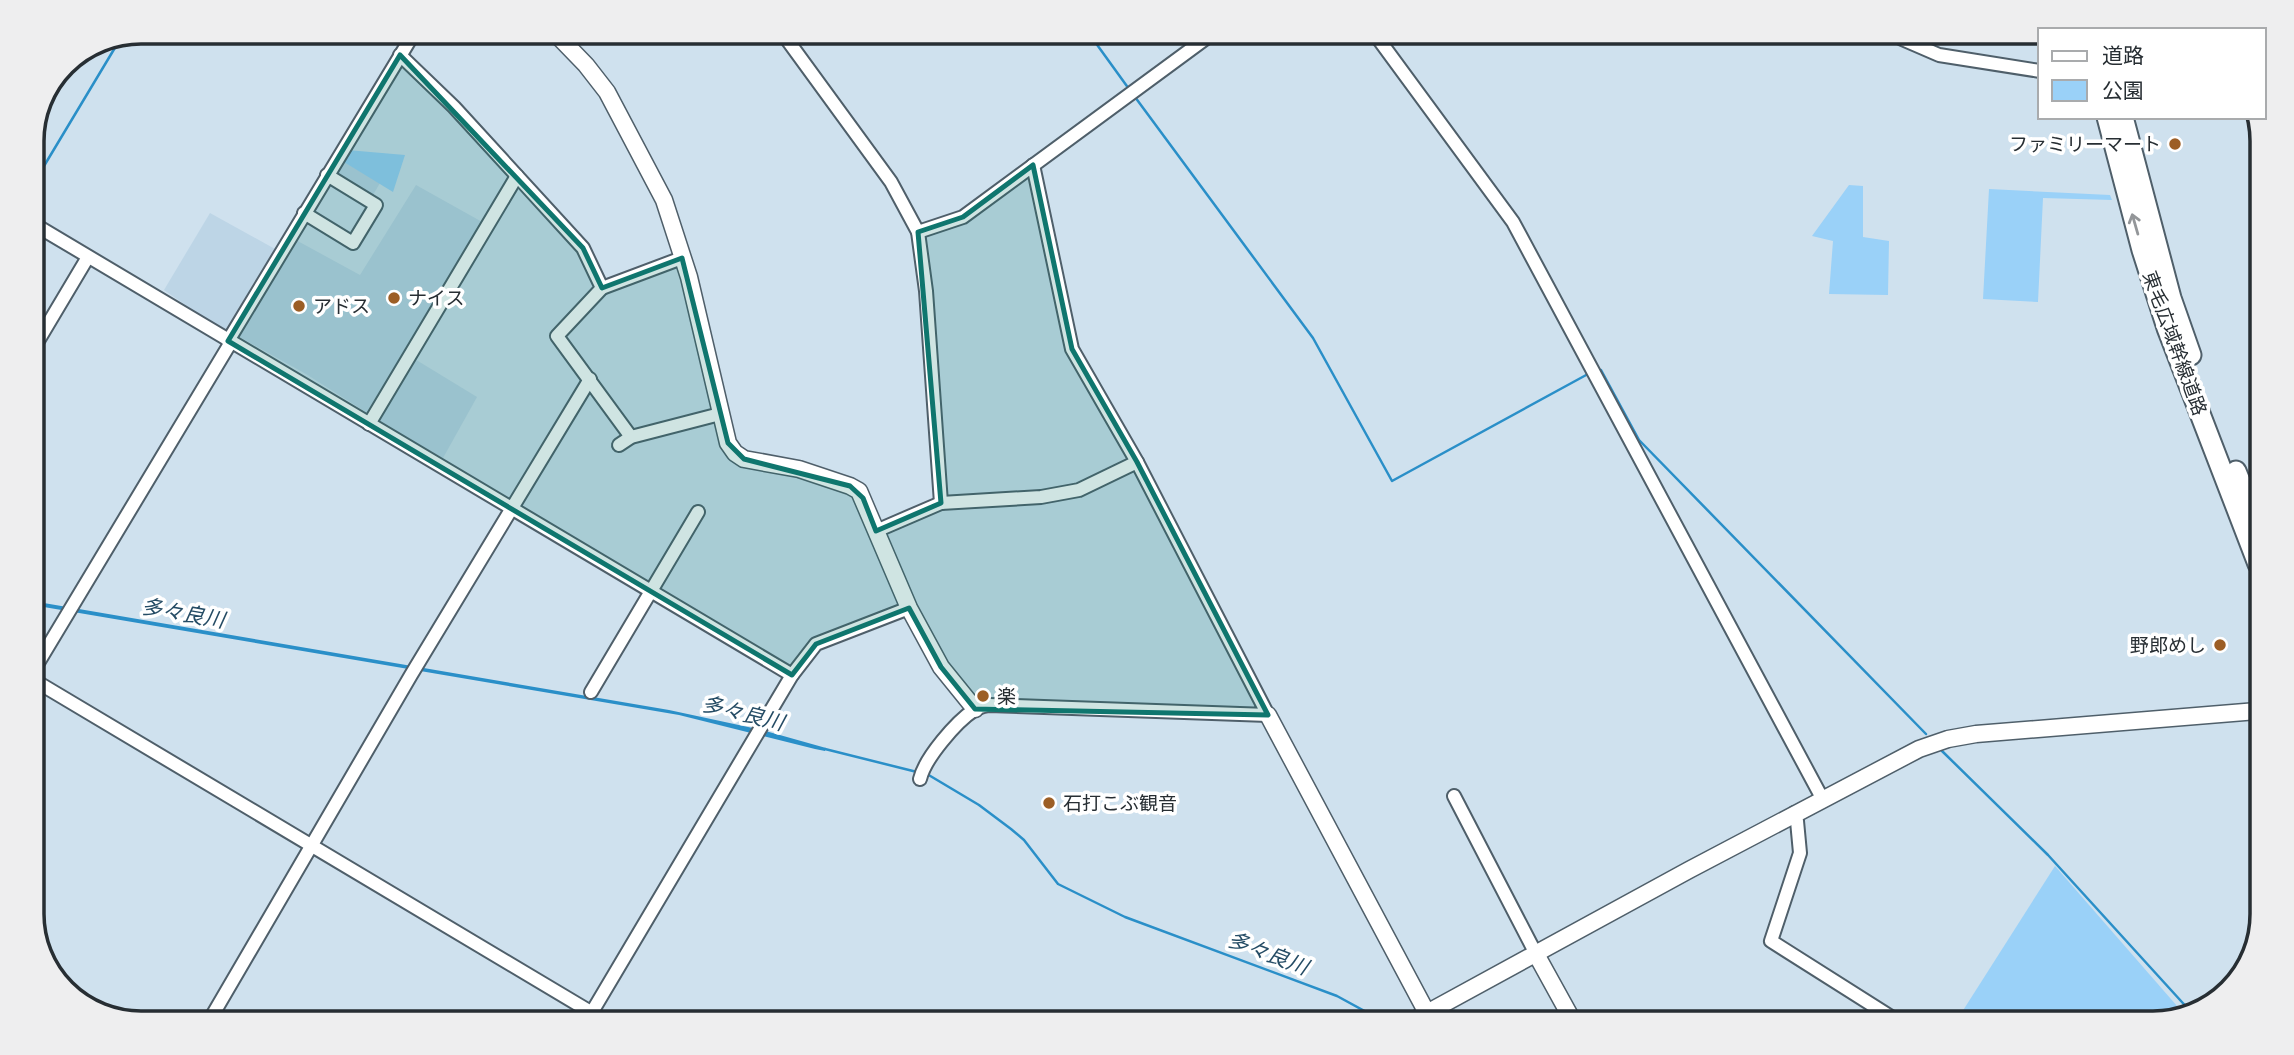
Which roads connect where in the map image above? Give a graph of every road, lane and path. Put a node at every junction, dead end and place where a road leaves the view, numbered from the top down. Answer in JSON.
{"nodes":[{"id":1,"x":407,"y":44,"type":"edge"},
{"id":2,"x":566,"y":44,"type":"edge"},
{"id":3,"x":790,"y":44,"type":"edge"},
{"id":4,"x":1198,"y":44,"type":"edge"},
{"id":5,"x":1382,"y":44,"type":"edge"},
{"id":6,"x":1914,"y":44,"type":"edge"},
{"id":7,"x":400,"y":55,"type":"junction"},
{"id":8,"x":2038,"y":71,"type":"edge"},
{"id":9,"x":2108,"y":119,"type":"edge"},
{"id":10,"x":2124,"y":119,"type":"edge"},
{"id":11,"x":1033,"y":165,"type":"junction"},
{"id":12,"x":327,"y":175,"type":"junction"},
{"id":13,"x":517,"y":176,"type":"junction"},
{"id":14,"x":304,"y":213,"type":"junction"},
{"id":15,"x":44,"y":230,"type":"edge"},
{"id":16,"x":918,"y":232,"type":"junction"},
{"id":17,"x":88,"y":257,"type":"junction"},
{"id":18,"x":682,"y":258,"type":"junction"},
{"id":19,"x":601,"y":288,"type":"junction"},
{"id":20,"x":44,"y":331,"type":"edge"},
{"id":21,"x":229,"y":342,"type":"junction"},
{"id":22,"x":590,"y":379,"type":"junction"},
{"id":23,"x":720,"y":414,"type":"junction"},
{"id":24,"x":369,"y":424,"type":"junction"},
{"id":25,"x":631,"y":437,"type":"junction"},
{"id":26,"x":619,"y":446,"type":"dead end"},
{"id":27,"x":1137,"y":462,"type":"junction"},
{"id":28,"x":941,"y":503,"type":"junction"},
{"id":29,"x":2250,"y":505,"type":"edge"},
{"id":30,"x":512,"y":509,"type":"junction"},
{"id":31,"x":698,"y":512,"type":"dead end"},
{"id":32,"x":876,"y":531,"type":"junction"},
{"id":33,"x":2250,"y":543,"type":"edge"},
{"id":34,"x":652,"y":592,"type":"junction"},
{"id":35,"x":909,"y":608,"type":"junction"},
{"id":36,"x":44,"y":653,"type":"edge"},
{"id":37,"x":792,"y":675,"type":"junction"},
{"id":38,"x":44,"y":686,"type":"edge"},
{"id":39,"x":591,"y":692,"type":"dead end"},
{"id":40,"x":975,"y":709,"type":"junction"},
{"id":41,"x":2250,"y":711,"type":"edge"},
{"id":42,"x":1268,"y":715,"type":"junction"},
{"id":43,"x":920,"y":779,"type":"dead end"},
{"id":44,"x":1454,"y":796,"type":"dead end"},
{"id":45,"x":1822,"y":798,"type":"junction"},
{"id":46,"x":1794,"y":813,"type":"junction"},
{"id":47,"x":312,"y":846,"type":"junction"},
{"id":48,"x":1536,"y":954,"type":"junction"},
{"id":49,"x":215,"y":1011,"type":"edge"},
{"id":50,"x":585,"y":1011,"type":"edge"},
{"id":51,"x":596,"y":1011,"type":"edge"},
{"id":52,"x":1418,"y":1011,"type":"edge"},
{"id":53,"x":1432,"y":1011,"type":"edge"},
{"id":54,"x":1567,"y":1011,"type":"edge"},
{"id":55,"x":1880,"y":1011,"type":"edge"}],
"edges":[{"from":1,"to":7,"type":"street"},
{"from":2,"to":18,"type":"street"},
{"from":3,"to":16,"type":"street"},
{"from":4,"to":11,"type":"street"},
{"from":5,"to":45,"type":"street"},
{"from":6,"to":8,"type":"street"},
{"from":7,"to":12,"type":"street"},
{"from":7,"to":13,"type":"street"},
{"from":33,"to":9,"type":"highway","name":"東毛広域幹線道路","one_way":true},
{"from":10,"to":29,"type":"highway","name":"東毛広域幹線道路"},
{"from":11,"to":16,"type":"street"},
{"from":11,"to":27,"type":"street"},
{"from":12,"to":14,"type":"street"},
{"from":12,"to":14,"type":"street"},
{"from":13,"to":19,"type":"street"},
{"from":13,"to":24,"type":"street"},
{"from":14,"to":21,"type":"street"},
{"from":15,"to":17,"type":"street"},
{"from":16,"to":28,"type":"street"},
{"from":17,"to":20,"type":"street"},
{"from":17,"to":21,"type":"street"},
{"from":18,"to":19,"type":"street"},
{"from":18,"to":23,"type":"street"},
{"from":19,"to":22,"type":"street"},
{"from":21,"to":24,"type":"street"},
{"from":21,"to":36,"type":"street"},
{"from":22,"to":25,"type":"street"},
{"from":22,"to":30,"type":"street"},
{"from":23,"to":25,"type":"street"},
{"from":23,"to":32,"type":"street"},
{"from":24,"to":30,"type":"street"},
{"from":25,"to":26,"type":"street"},
{"from":27,"to":28,"type":"street"},
{"from":27,"to":42,"type":"street"},
{"from":28,"to":32,"type":"street"},
{"from":30,"to":34,"type":"street"},
{"from":30,"to":47,"type":"street"},
{"from":31,"to":34,"type":"street"},
{"from":32,"to":35,"type":"street"},
{"from":34,"to":37,"type":"street"},
{"from":34,"to":39,"type":"street"},
{"from":35,"to":37,"type":"street"},
{"from":35,"to":40,"type":"street"},
{"from":37,"to":51,"type":"street"},
{"from":38,"to":47,"type":"street"},
{"from":40,"to":42,"type":"street"},
{"from":40,"to":43,"type":"street"},
{"from":41,"to":45,"type":"street"},
{"from":42,"to":52,"type":"street"},
{"from":44,"to":48,"type":"street"},
{"from":45,"to":46,"type":"street"},
{"from":46,"to":48,"type":"street"},
{"from":46,"to":55,"type":"street"},
{"from":47,"to":49,"type":"street"},
{"from":47,"to":50,"type":"street"},
{"from":48,"to":53,"type":"street"},
{"from":48,"to":54,"type":"street"}]}
